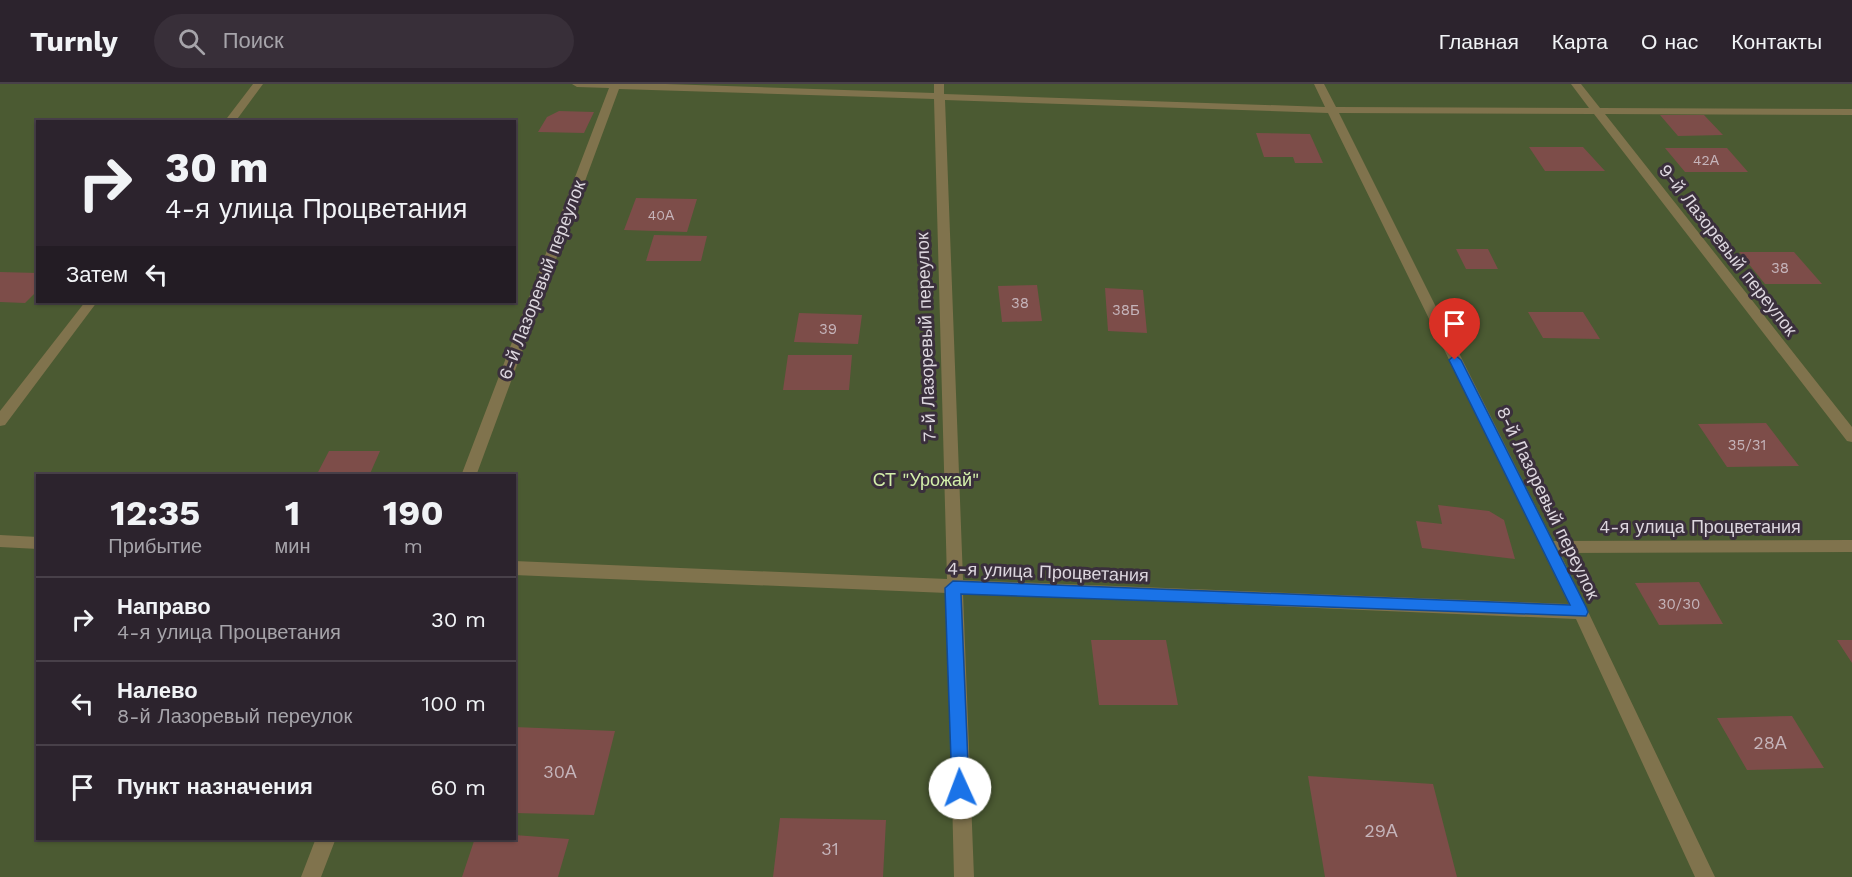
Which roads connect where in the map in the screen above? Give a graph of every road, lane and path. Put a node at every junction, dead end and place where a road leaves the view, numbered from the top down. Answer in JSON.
{"nodes":[{"id":1,"x":258,"y":84,"type":"edge"},
{"id":2,"x":577,"y":84,"type":"edge"},
{"id":3,"x":1319,"y":84,"type":"edge"},
{"id":4,"x":1576,"y":84,"type":"edge"},
{"id":5,"x":616,"y":85,"type":"edge"},
{"id":6,"x":938,"y":91,"type":"edge"},
{"id":7,"x":1331,"y":110,"type":"junction"},
{"id":8,"x":1596,"y":111,"type":"junction"},
{"id":9,"x":1852,"y":112,"type":"edge"},
{"id":10,"x":231,"y":120,"type":"edge"},
{"id":11,"x":90,"y":303,"type":"edge"},
{"id":12,"x":0,"y":420,"type":"edge"},
{"id":13,"x":1852,"y":437,"type":"edge"},
{"id":14,"x":469,"y":474,"type":"edge"},
{"id":15,"x":0,"y":541,"type":"edge"},
{"id":16,"x":36,"y":543,"type":"edge"},
{"id":17,"x":1852,"y":546,"type":"edge"},
{"id":18,"x":1548,"y":547,"type":"junction"},
{"id":19,"x":516,"y":568,"type":"edge"},
{"id":20,"x":953,"y":588,"type":"junction"},
{"id":21,"x":1581,"y":612,"type":"junction"},
{"id":22,"x":325,"y":840,"type":"edge"},
{"id":23,"x":311,"y":877,"type":"edge"},
{"id":24,"x":964,"y":877,"type":"edge"},
{"id":25,"x":1705,"y":877,"type":"edge"}],
"edges":[{"from":1,"to":10,"type":"lane"},
{"from":2,"to":5,"type":"lane"},
{"from":3,"to":7,"type":"lane","name":"8-й Лазоревый переулок"},
{"from":4,"to":8,"type":"lane","name":"9-й Лазоревый переулок"},
{"from":5,"to":6,"type":"lane"},
{"from":5,"to":14,"type":"lane","name":"6-й Лазоревый переулок"},
{"from":6,"to":7,"type":"lane"},
{"from":6,"to":20,"type":"lane","name":"7-й Лазоревый переулок"},
{"from":7,"to":8,"type":"lane"},
{"from":7,"to":18,"type":"lane","name":"8-й Лазоревый переулок"},
{"from":8,"to":9,"type":"lane"},
{"from":8,"to":13,"type":"lane","name":"9-й Лазоревый переулок"},
{"from":11,"to":12,"type":"lane"},
{"from":15,"to":16,"type":"lane"},
{"from":17,"to":18,"type":"lane","name":"4-я улица Процветания"},
{"from":18,"to":21,"type":"lane","name":"8-й Лазоревый переулок"},
{"from":19,"to":20,"type":"lane","name":"4-я улица Процветания"},
{"from":20,"to":21,"type":"lane","name":"4-я улица Процветания"},
{"from":20,"to":24,"type":"lane","name":"7-й Лазоревый переулок"},
{"from":21,"to":25,"type":"lane","name":"8-й Лазоревый переулок"},
{"from":22,"to":23,"type":"lane"}]}
